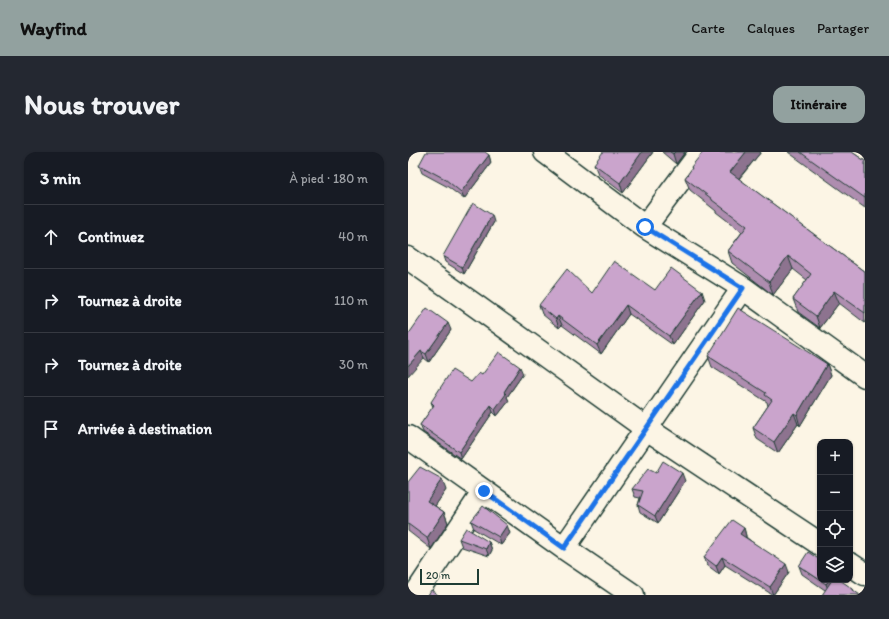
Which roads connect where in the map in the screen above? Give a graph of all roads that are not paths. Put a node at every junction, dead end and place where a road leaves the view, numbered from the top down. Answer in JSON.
{"nodes":[{"id":1,"x":545,"y":152,"type":"edge"},
{"id":2,"x":702,"y":152,"type":"edge"},
{"id":3,"x":645,"y":227,"type":"junction"},
{"id":4,"x":408,"y":258,"type":"edge"},
{"id":5,"x":743,"y":288,"type":"junction"},
{"id":6,"x":865,"y":376,"type":"edge"},
{"id":7,"x":647,"y":429,"type":"junction"},
{"id":8,"x":408,"y":437,"type":"edge"},
{"id":9,"x":484,"y":491,"type":"junction"},
{"id":10,"x":817,"y":542,"type":"edge"},
{"id":11,"x":564,"y":548,"type":"junction"},
{"id":12,"x":853,"y":566,"type":"edge"},
{"id":13,"x":865,"y":574,"type":"edge"},
{"id":14,"x":415,"y":595,"type":"edge"},
{"id":15,"x":633,"y":595,"type":"edge"}],
"edges":[{"from":1,"to":3,"type":"street"},
{"from":2,"to":3,"type":"street"},
{"from":3,"to":5,"type":"street"},
{"from":4,"to":7,"type":"street"},
{"from":5,"to":6,"type":"street"},
{"from":5,"to":7,"type":"street"},
{"from":7,"to":10,"type":"street"},
{"from":7,"to":11,"type":"street"},
{"from":8,"to":9,"type":"street"},
{"from":9,"to":11,"type":"street"},
{"from":9,"to":14,"type":"street"},
{"from":11,"to":15,"type":"street"},
{"from":12,"to":13,"type":"street"}]}
